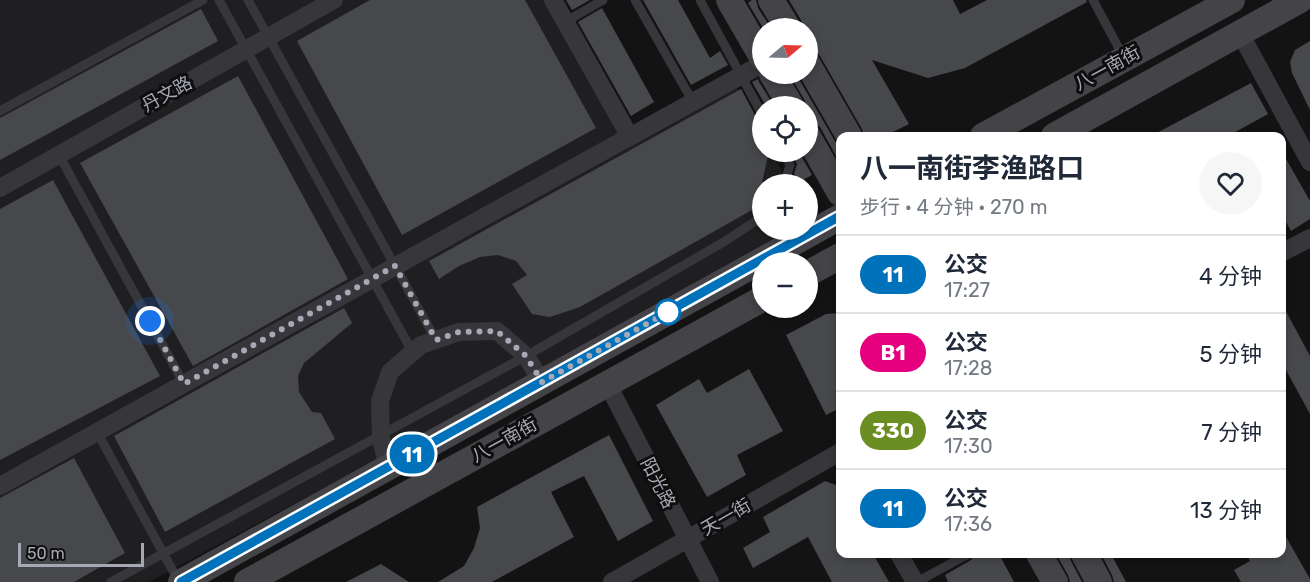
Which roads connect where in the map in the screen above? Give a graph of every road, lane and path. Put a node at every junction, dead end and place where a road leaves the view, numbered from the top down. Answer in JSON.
{"nodes":[{"id":1,"x":203,"y":0,"type":"edge"},
{"id":2,"x":219,"y":0,"type":"edge"},
{"id":3,"x":248,"y":0,"type":"edge"},
{"id":4,"x":334,"y":0,"type":"edge"},
{"id":5,"x":553,"y":0,"type":"edge"},
{"id":6,"x":603,"y":0,"type":"edge"},
{"id":7,"x":635,"y":0,"type":"edge"},
{"id":8,"x":700,"y":0,"type":"edge"},
{"id":9,"x":729,"y":0,"type":"edge"},
{"id":10,"x":771,"y":0,"type":"edge"},
{"id":11,"x":1093,"y":0,"type":"edge"},
{"id":12,"x":1232,"y":0,"type":"edge"},
{"id":13,"x":1300,"y":0,"type":"edge"},
{"id":14,"x":782,"y":18,"type":"edge"},
{"id":15,"x":565,"y":22,"type":"junction"},
{"id":16,"x":1240,"y":33,"type":"junction"},
{"id":17,"x":268,"y":37,"type":"junction"},
{"id":18,"x":752,"y":40,"type":"edge"},
{"id":19,"x":246,"y":50,"type":"junction"},
{"id":20,"x":1124,"y":59,"type":"junction"},
{"id":21,"x":752,"y":69,"type":"edge"},
{"id":22,"x":741,"y":75,"type":"junction"},
{"id":23,"x":818,"y":82,"type":"edge"},
{"id":24,"x":752,"y":96,"type":"edge"},
{"id":25,"x":693,"y":102,"type":"junction"},
{"id":26,"x":0,"y":111,"type":"edge"},
{"id":27,"x":847,"y":132,"type":"edge"},
{"id":28,"x":990,"y":132,"type":"edge"},
{"id":29,"x":1061,"y":132,"type":"edge"},
{"id":30,"x":630,"y":136,"type":"junction"},
{"id":31,"x":818,"y":154,"type":"edge"},
{"id":32,"x":59,"y":155,"type":"junction"},
{"id":33,"x":1310,"y":162,"type":"edge"},
{"id":34,"x":836,"y":186,"type":"edge"},
{"id":35,"x":0,"y":188,"type":"edge"},
{"id":36,"x":836,"y":218,"type":"edge"},
{"id":37,"x":752,"y":224,"type":"edge"},
{"id":38,"x":1310,"y":238,"type":"edge"},
{"id":39,"x":1286,"y":251,"type":"edge"},
{"id":40,"x":836,"y":258,"type":"edge"},
{"id":41,"x":395,"y":266,"type":"junction"},
{"id":42,"x":818,"y":268,"type":"edge"},
{"id":43,"x":372,"y":279,"type":"junction"},
{"id":44,"x":752,"y":304,"type":"edge"},
{"id":45,"x":436,"y":340,"type":"junction"},
{"id":46,"x":412,"y":353,"type":"junction"},
{"id":47,"x":526,"y":356,"type":"junction"},
{"id":48,"x":542,"y":382,"type":"junction"},
{"id":49,"x":607,"y":383,"type":"junction"},
{"id":50,"x":184,"y":384,"type":"junction"},
{"id":51,"x":97,"y":432,"type":"junction"},
{"id":52,"x":381,"y":435,"type":"junction"},
{"id":53,"x":836,"y":454,"type":"edge"},
{"id":54,"x":388,"y":467,"type":"junction"},
{"id":55,"x":0,"y":486,"type":"edge"},
{"id":56,"x":687,"y":539,"type":"junction"},
{"id":57,"x":163,"y":554,"type":"junction"},
{"id":58,"x":901,"y":558,"type":"edge"},
{"id":59,"x":961,"y":558,"type":"edge"},
{"id":60,"x":1041,"y":558,"type":"edge"},
{"id":61,"x":1086,"y":558,"type":"edge"},
{"id":62,"x":111,"y":582,"type":"edge"},
{"id":63,"x":180,"y":582,"type":"edge"},
{"id":64,"x":247,"y":582,"type":"edge"},
{"id":65,"x":612,"y":582,"type":"edge"},
{"id":66,"x":710,"y":582,"type":"edge"},
{"id":67,"x":916,"y":582,"type":"edge"},
{"id":68,"x":1055,"y":582,"type":"edge"},
{"id":69,"x":1099,"y":582,"type":"edge"}],
"edges":[{"from":1,"to":26,"type":"lane"},
{"from":2,"to":19,"type":"lane"},
{"from":3,"to":17,"type":"lane"},
{"from":4,"to":17,"type":"street","name":"丹文路"},
{"from":5,"to":15,"type":"street"},
{"from":6,"to":15,"type":"lane"},
{"from":7,"to":25,"type":"lane"},
{"from":8,"to":22,"type":"lane"},
{"from":9,"to":18,"type":"main road"},
{"from":10,"to":14,"type":"main road"},
{"from":11,"to":20,"type":"lane"},
{"from":12,"to":20,"type":"main road","name":"八一南街"},
{"from":13,"to":16,"type":"main road","name":"八一南街"},
{"from":15,"to":30,"type":"street"},
{"from":16,"to":29,"type":"main road","name":"八一南街"},
{"from":16,"to":33,"type":"street"},
{"from":17,"to":19,"type":"street","name":"丹文路"},
{"from":17,"to":41,"type":"lane"},
{"from":19,"to":32,"type":"street","name":"丹文路"},
{"from":19,"to":43,"type":"lane"},
{"from":20,"to":28,"type":"main road","name":"八一南街"},
{"from":21,"to":22,"type":"street"},
{"from":22,"to":24,"type":"lane"},
{"from":22,"to":25,"type":"street"},
{"from":23,"to":27,"type":"main road"},
{"from":25,"to":30,"type":"street"},
{"from":30,"to":41,"type":"street"},
{"from":31,"to":34,"type":"main road"},
{"from":32,"to":35,"type":"street","name":"丹文路"},
{"from":32,"to":50,"type":"lane"},
{"from":36,"to":48,"type":"main road","name":"八一南街"},
{"from":37,"to":47,"type":"lane"},
{"from":38,"to":39,"type":"street"},
{"from":40,"to":42,"type":"main road"},
{"from":41,"to":43,"type":"street"},
{"from":41,"to":45,"type":"lane"},
{"from":43,"to":46,"type":"lane"},
{"from":43,"to":50,"type":"street"},
{"from":44,"to":49,"type":"main road","name":"八一南街"},
{"from":45,"to":46,"type":"street"},
{"from":45,"to":47,"type":"street"},
{"from":46,"to":52,"type":"street"},
{"from":47,"to":48,"type":"street"},
{"from":47,"to":52,"type":"lane"},
{"from":48,"to":54,"type":"main road","name":"八一南街"},
{"from":49,"to":56,"type":"street","name":"阳光路"},
{"from":49,"to":64,"type":"main road","name":"八一南街"},
{"from":50,"to":51,"type":"street"},
{"from":51,"to":55,"type":"street"},
{"from":51,"to":57,"type":"lane"},
{"from":52,"to":54,"type":"street"},
{"from":52,"to":57,"type":"lane"},
{"from":53,"to":56,"type":"street","name":"天一街"},
{"from":54,"to":63,"type":"main road","name":"八一南街"},
{"from":56,"to":65,"type":"street","name":"天一街"},
{"from":56,"to":66,"type":"street","name":"阳光路"},
{"from":57,"to":62,"type":"lane"},
{"from":57,"to":63,"type":"lane"},
{"from":58,"to":67,"type":"street"},
{"from":59,"to":67,"type":"lane"},
{"from":60,"to":68,"type":"main road"},
{"from":61,"to":69,"type":"main road"}]}
